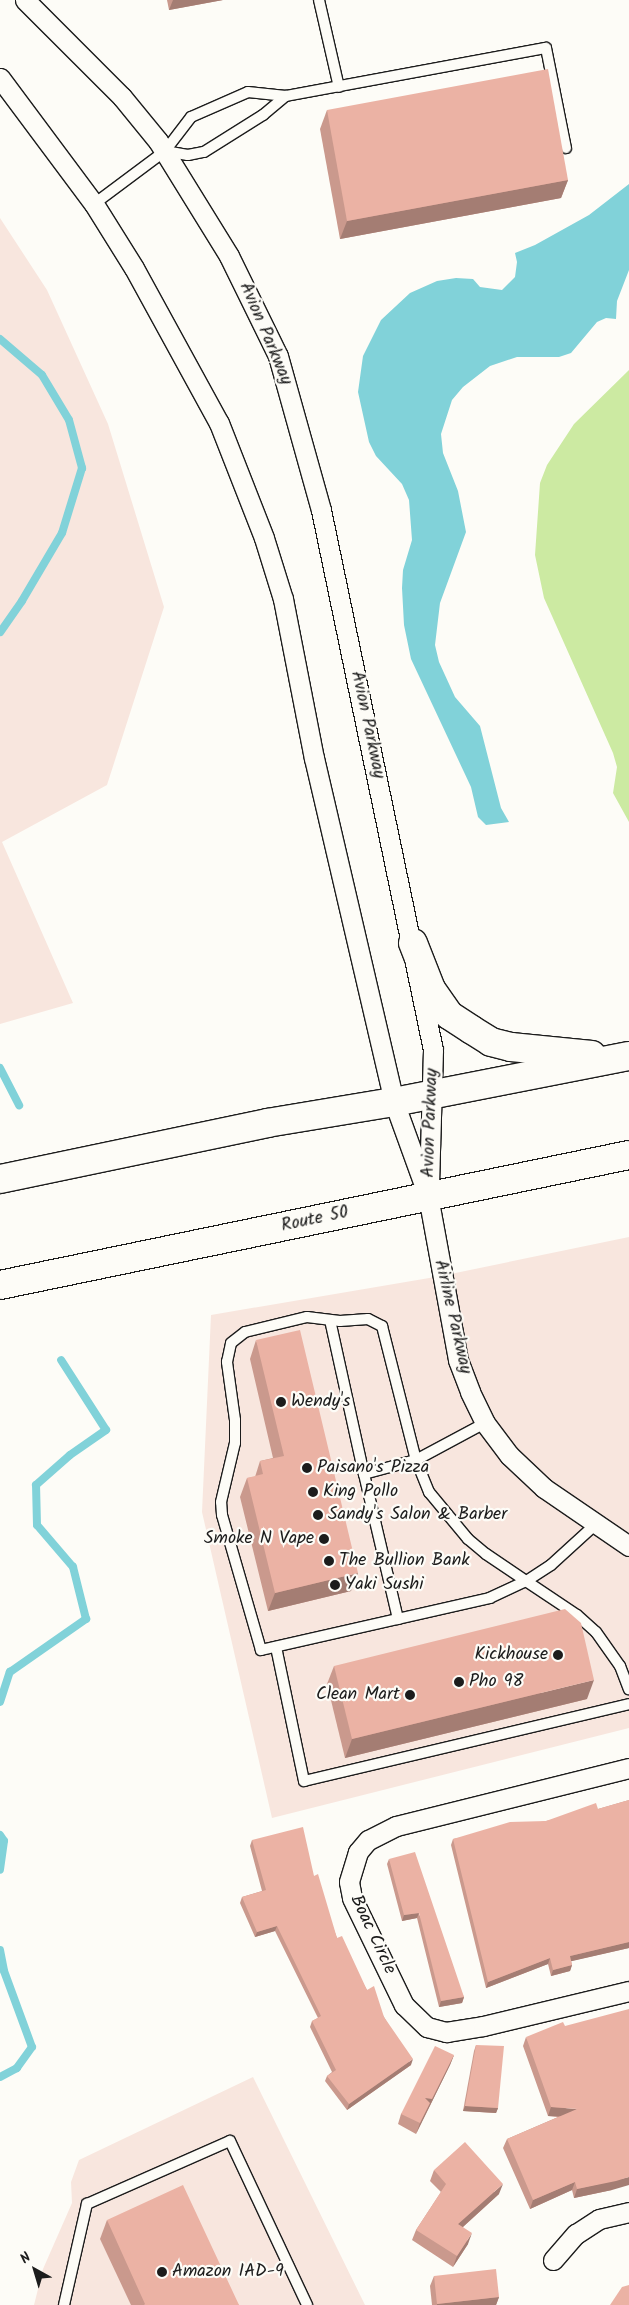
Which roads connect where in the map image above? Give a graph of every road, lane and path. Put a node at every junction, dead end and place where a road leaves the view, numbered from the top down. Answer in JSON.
{"nodes":[{"id":1,"x":24,"y":0,"type":"edge"},
{"id":2,"x":319,"y":0,"type":"edge"},
{"id":3,"x":0,"y":78,"type":"edge"},
{"id":4,"x":339,"y":87,"type":"junction"},
{"id":5,"x":286,"y":96,"type":"junction"},
{"id":6,"x":566,"y":148,"type":"dead end"},
{"id":7,"x":165,"y":151,"type":"junction"},
{"id":8,"x":94,"y":204,"type":"junction"},
{"id":9,"x":413,"y":943,"type":"junction"},
{"id":10,"x":625,"y":1057,"type":"edge"},
{"id":11,"x":433,"y":1095,"type":"junction"},
{"id":12,"x":394,"y":1102,"type":"junction"},
{"id":13,"x":629,"y":1155,"type":"edge"},
{"id":14,"x":0,"y":1179,"type":"edge"},
{"id":15,"x":428,"y":1196,"type":"junction"},
{"id":16,"x":0,"y":1285,"type":"edge"},
{"id":17,"x":330,"y":1320,"type":"junction"},
{"id":18,"x":485,"y":1424,"type":"junction"},
{"id":19,"x":416,"y":1460,"type":"junction"},
{"id":20,"x":364,"y":1474,"type":"junction"},
{"id":21,"x":597,"y":1523,"type":"junction"},
{"id":22,"x":629,"y":1546,"type":"edge"},
{"id":23,"x":526,"y":1581,"type":"junction"},
{"id":24,"x":398,"y":1619,"type":"junction"},
{"id":25,"x":276,"y":1647,"type":"junction"},
{"id":26,"x":629,"y":1689,"type":"edge"},
{"id":27,"x":629,"y":1704,"type":"edge"},
{"id":28,"x":629,"y":1768,"type":"edge"},
{"id":29,"x":629,"y":1990,"type":"edge"},
{"id":30,"x":629,"y":2212,"type":"edge"},
{"id":31,"x":553,"y":2260,"type":"dead end"},
{"id":32,"x":64,"y":2305,"type":"edge"},
{"id":33,"x":307,"y":2305,"type":"edge"}],
"edges":[{"from":1,"to":7,"type":"street","name":"Avion Parkway"},
{"from":2,"to":4,"type":"lane"},
{"from":3,"to":8,"type":"street","name":"Avion Parkway"},
{"from":4,"to":5,"type":"lane"},
{"from":4,"to":6,"type":"lane"},
{"from":5,"to":7,"type":"lane"},
{"from":5,"to":7,"type":"lane"},
{"from":7,"to":8,"type":"lane"},
{"from":7,"to":9,"type":"street","name":"Avion Parkway"},
{"from":8,"to":12,"type":"street","name":"Avion Parkway"},
{"from":9,"to":10,"type":"highway"},
{"from":9,"to":11,"type":"street","name":"Avion Parkway"},
{"from":10,"to":11,"type":"highway"},
{"from":11,"to":12,"type":"highway"},
{"from":11,"to":15,"type":"street","name":"Avion Parkway"},
{"from":12,"to":14,"type":"highway"},
{"from":12,"to":15,"type":"street","name":"Avion Parkway"},
{"from":13,"to":15,"type":"highway","name":"Route 50"},
{"from":15,"to":16,"type":"highway","name":"Route 50"},
{"from":15,"to":18,"type":"street","name":"Airline Parkway"},
{"from":17,"to":19,"type":"lane"},
{"from":17,"to":20,"type":"lane"},
{"from":17,"to":25,"type":"lane"},
{"from":18,"to":19,"type":"lane"},
{"from":18,"to":21,"type":"street","name":"Airline Parkway"},
{"from":19,"to":20,"type":"lane"},
{"from":19,"to":23,"type":"lane"},
{"from":20,"to":24,"type":"lane"},
{"from":21,"to":22,"type":"street","name":"Airline Parkway"},
{"from":21,"to":23,"type":"lane"},
{"from":23,"to":24,"type":"lane"},
{"from":23,"to":26,"type":"lane"},
{"from":24,"to":25,"type":"lane"},
{"from":25,"to":27,"type":"lane"},
{"from":28,"to":29,"type":"street","name":"Boac Circle"},
{"from":30,"to":31,"type":"street"},
{"from":32,"to":33,"type":"lane"}]}
